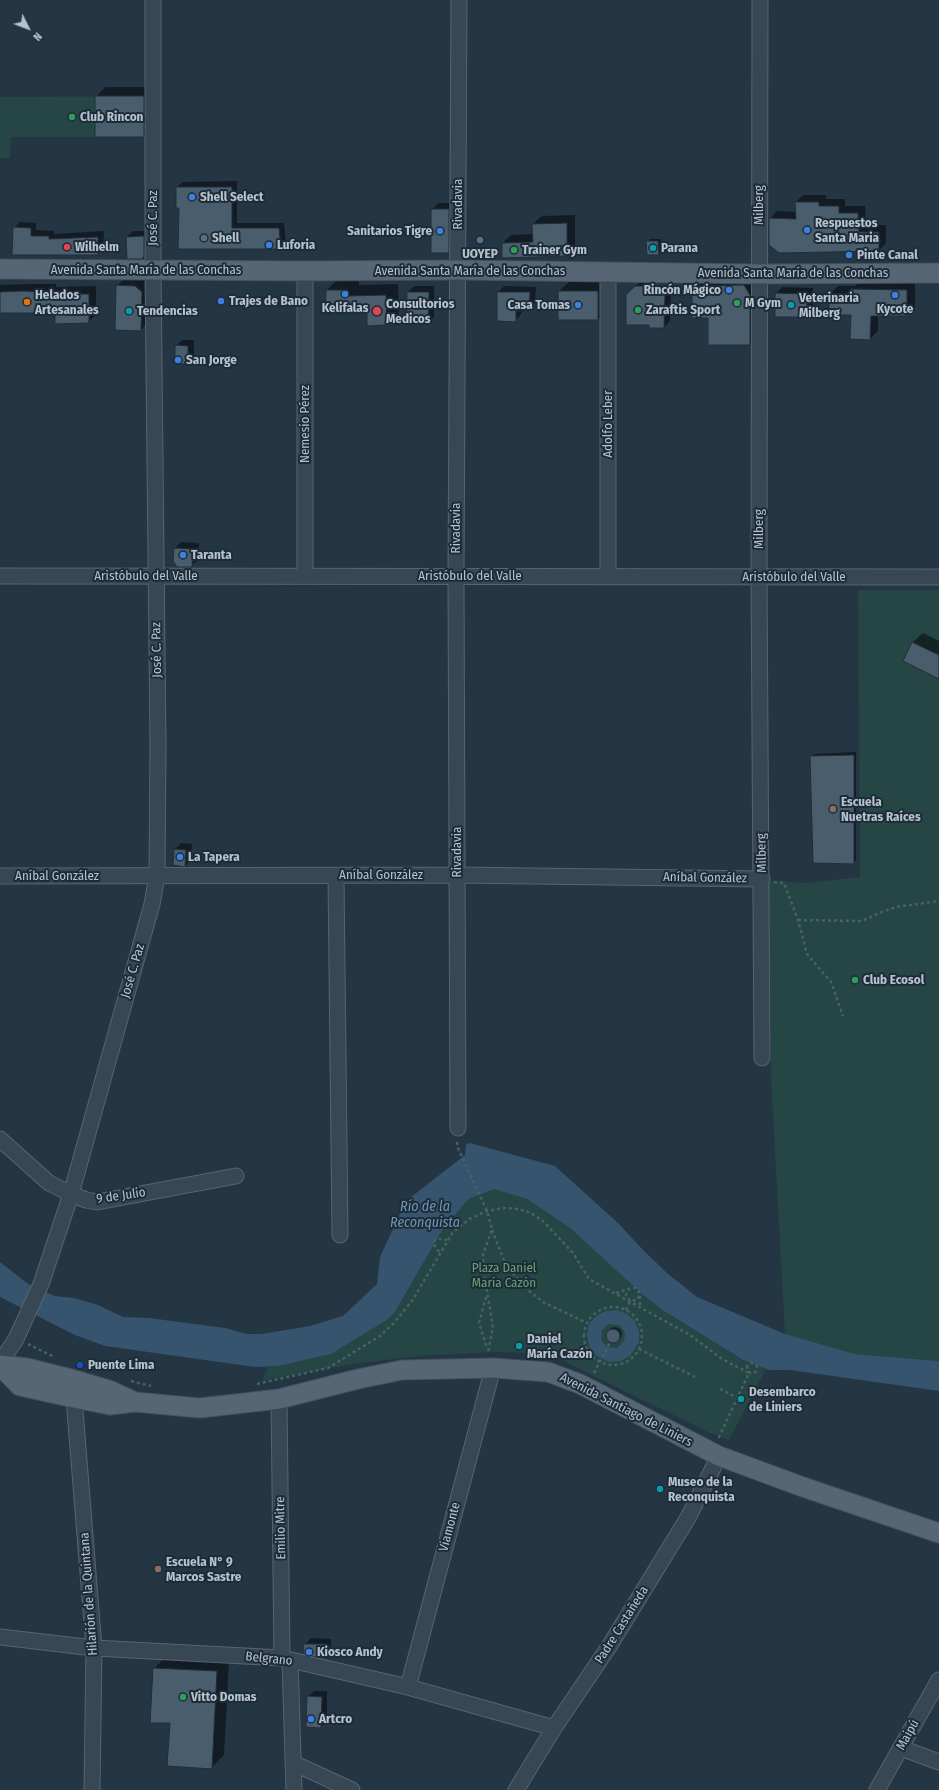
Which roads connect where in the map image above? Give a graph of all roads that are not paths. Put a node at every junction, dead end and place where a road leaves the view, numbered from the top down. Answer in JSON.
{"nodes":[{"id":1,"x":153,"y":0,"type":"edge"},
{"id":2,"x":459,"y":0,"type":"edge"},
{"id":3,"x":760,"y":0,"type":"edge"},
{"id":4,"x":0,"y":269,"type":"edge"},
{"id":5,"x":154,"y":270,"type":"junction"},
{"id":6,"x":458,"y":270,"type":"junction"},
{"id":7,"x":305,"y":272,"type":"junction"},
{"id":8,"x":608,"y":272,"type":"junction"},
{"id":9,"x":939,"y":273,"type":"edge"},
{"id":10,"x":759,"y":274,"type":"junction"},
{"id":11,"x":0,"y":576,"type":"edge"},
{"id":12,"x":156,"y":576,"type":"junction"},
{"id":13,"x":305,"y":576,"type":"junction"},
{"id":14,"x":456,"y":576,"type":"junction"},
{"id":15,"x":608,"y":576,"type":"junction"},
{"id":16,"x":759,"y":576,"type":"junction"},
{"id":17,"x":939,"y":577,"type":"edge"},
{"id":18,"x":457,"y":875,"type":"junction"},
{"id":19,"x":0,"y":876,"type":"edge"},
{"id":20,"x":157,"y":876,"type":"junction"},
{"id":21,"x":336,"y":876,"type":"junction"},
{"id":22,"x":762,"y":879,"type":"junction"},
{"id":23,"x":762,"y":1058,"type":"dead end"},
{"id":24,"x":458,"y":1128,"type":"dead end"},
{"id":25,"x":0,"y":1139,"type":"edge"},
{"id":26,"x":236,"y":1176,"type":"dead end"},
{"id":27,"x":71,"y":1194,"type":"junction"},
{"id":28,"x":340,"y":1235,"type":"dead end"},
{"id":29,"x":0,"y":1364,"type":"edge"},
{"id":30,"x":493,"y":1368,"type":"junction"},
{"id":31,"x":74,"y":1398,"type":"junction"},
{"id":32,"x":279,"y":1399,"type":"junction"},
{"id":33,"x":135,"y":1402,"type":"junction"},
{"id":34,"x":719,"y":1456,"type":"junction"},
{"id":35,"x":939,"y":1533,"type":"edge"},
{"id":36,"x":0,"y":1637,"type":"edge"},
{"id":37,"x":94,"y":1648,"type":"junction"},
{"id":38,"x":286,"y":1659,"type":"junction"},
{"id":39,"x":939,"y":1680,"type":"edge"},
{"id":40,"x":408,"y":1687,"type":"junction"},
{"id":41,"x":554,"y":1728,"type":"junction"},
{"id":42,"x":901,"y":1748,"type":"junction"},
{"id":43,"x":939,"y":1762,"type":"edge"},
{"id":44,"x":293,"y":1763,"type":"junction"},
{"id":45,"x":92,"y":1790,"type":"edge"},
{"id":46,"x":294,"y":1790,"type":"edge"},
{"id":47,"x":352,"y":1790,"type":"edge"},
{"id":48,"x":516,"y":1790,"type":"edge"},
{"id":49,"x":877,"y":1790,"type":"edge"}],
"edges":[{"from":1,"to":5,"type":"street","name":"José C. Paz"},
{"from":2,"to":6,"type":"street","name":"Rivadavia"},
{"from":3,"to":10,"type":"street","name":"Milberg"},
{"from":4,"to":5,"type":"main road","name":"Avenida Santa María de las Conchas"},
{"from":5,"to":7,"type":"main road","name":"Avenida Santa María de las Conchas"},
{"from":5,"to":12,"type":"street","name":"José C. Paz"},
{"from":6,"to":7,"type":"main road","name":"Avenida Santa María de las Conchas"},
{"from":6,"to":8,"type":"main road","name":"Avenida Santa María de las Conchas"},
{"from":6,"to":14,"type":"street","name":"Rivadavia"},
{"from":7,"to":13,"type":"street","name":"Nemesio Pérez"},
{"from":8,"to":10,"type":"main road","name":"Avenida Santa María de las Conchas"},
{"from":8,"to":15,"type":"street","name":"Adolfo Leber"},
{"from":9,"to":10,"type":"main road","name":"Avenida Santa María de las Conchas"},
{"from":10,"to":16,"type":"street","name":"Milberg"},
{"from":11,"to":12,"type":"street","name":"Aristóbulo del Valle"},
{"from":12,"to":13,"type":"street","name":"Aristóbulo del Valle"},
{"from":12,"to":20,"type":"street","name":"José C. Paz"},
{"from":13,"to":14,"type":"street","name":"Aristóbulo del Valle"},
{"from":14,"to":15,"type":"street","name":"Aristóbulo del Valle"},
{"from":14,"to":18,"type":"street","name":"Rivadavia"},
{"from":15,"to":16,"type":"street","name":"Aristóbulo del Valle"},
{"from":16,"to":17,"type":"street","name":"Aristóbulo del Valle"},
{"from":16,"to":22,"type":"street","name":"Milberg"},
{"from":18,"to":21,"type":"street","name":"Aníbal González"},
{"from":18,"to":22,"type":"street","name":"Aníbal González"},
{"from":18,"to":24,"type":"street","name":"Rivadavia"},
{"from":19,"to":20,"type":"street","name":"Aníbal González"},
{"from":20,"to":21,"type":"street","name":"Aníbal González"},
{"from":20,"to":27,"type":"street","name":"José C. Paz"},
{"from":21,"to":28,"type":"street"},
{"from":22,"to":23,"type":"street","name":"Milberg"},
{"from":25,"to":27,"type":"street","name":"9 de Julio"},
{"from":26,"to":27,"type":"street","name":"9 de Julio"},
{"from":27,"to":29,"type":"street","name":"José C. Paz"},
{"from":29,"to":31,"type":"main road","name":"Avenida Santiago de Liniers"},
{"from":29,"to":33,"type":"main road","name":"Avenida Santiago de Liniers"},
{"from":30,"to":32,"type":"main road","name":"Avenida Santiago de Liniers"},
{"from":30,"to":34,"type":"main road","name":"Avenida Santiago de Liniers"},
{"from":30,"to":40,"type":"street","name":"Viamonte"},
{"from":31,"to":33,"type":"main road","name":"Avenida Santiago de Liniers"},
{"from":31,"to":37,"type":"street","name":"Hilarión de la Quintana"},
{"from":32,"to":33,"type":"main road","name":"Avenida Santiago de Liniers"},
{"from":32,"to":38,"type":"street","name":"Emilio Mitre"},
{"from":34,"to":35,"type":"main road","name":"Avenida Santiago de Liniers"},
{"from":34,"to":41,"type":"street","name":"Padre Castañeda"},
{"from":36,"to":37,"type":"street","name":"Belgrano"},
{"from":37,"to":38,"type":"street","name":"Belgrano"},
{"from":37,"to":45,"type":"street","name":"Hilarión de la Quintana"},
{"from":38,"to":40,"type":"street","name":"Belgrano"},
{"from":38,"to":44,"type":"street","name":"Emilio Mitre"},
{"from":39,"to":42,"type":"street","name":"Maipú"},
{"from":40,"to":41,"type":"street","name":"Belgrano"},
{"from":41,"to":48,"type":"street","name":"Padre Castañeda"},
{"from":42,"to":43,"type":"street"},
{"from":42,"to":49,"type":"street","name":"Maipú"},
{"from":44,"to":46,"type":"street","name":"Emilio Mitre"},
{"from":44,"to":47,"type":"street"}]}
